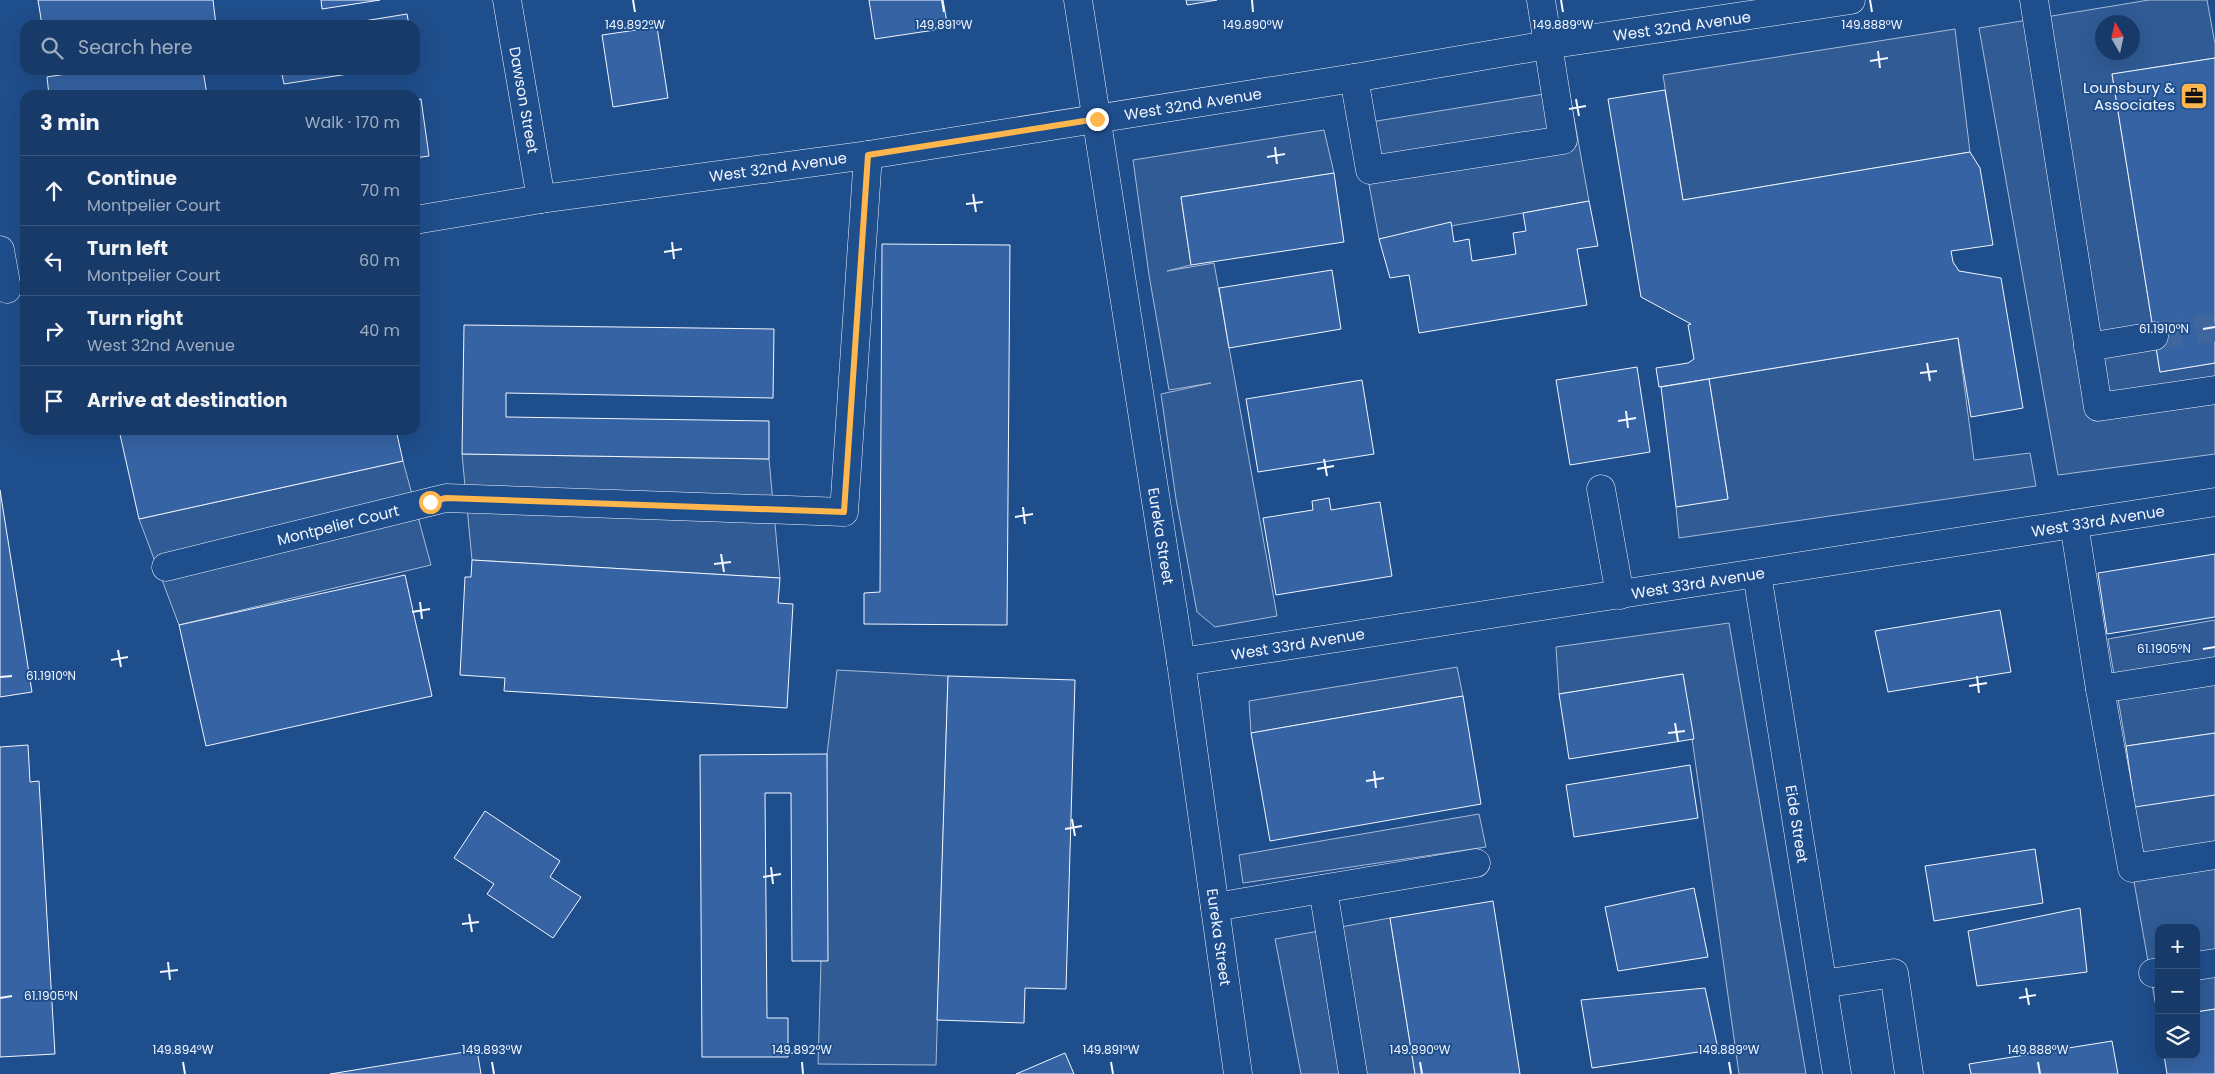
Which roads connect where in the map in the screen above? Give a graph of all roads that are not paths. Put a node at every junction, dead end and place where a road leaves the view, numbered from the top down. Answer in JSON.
{"nodes":[{"id":1,"x":507,"y":0,"type":"edge"},
{"id":2,"x":1078,"y":0,"type":"edge"},
{"id":3,"x":1541,"y":0,"type":"edge"},
{"id":4,"x":1852,"y":0,"type":"edge"},
{"id":5,"x":2034,"y":0,"type":"edge"},
{"id":6,"x":1807,"y":4,"type":"edge"},
{"id":7,"x":1547,"y":45,"type":"junction"},
{"id":8,"x":1354,"y":78,"type":"junction"},
{"id":9,"x":1097,"y":119,"type":"junction"},
{"id":10,"x":868,"y":155,"type":"junction"},
{"id":11,"x":541,"y":199,"type":"junction"},
{"id":12,"x":420,"y":219,"type":"edge"},
{"id":13,"x":0,"y":250,"type":"edge"},
{"id":14,"x":11,"y":288,"type":"edge"},
{"id":15,"x":2154,"y":336,"type":"tunnel mouth"},
{"id":16,"x":2088,"y":347,"type":"junction"},
{"id":17,"x":2215,"y":390,"type":"edge"},
{"id":18,"x":1601,"y":489,"type":"dead end"},
{"id":19,"x":2215,"y":502,"type":"edge"},
{"id":20,"x":2074,"y":524,"type":"junction"},
{"id":21,"x":166,"y":567,"type":"dead end"},
{"id":22,"x":1757,"y":574,"type":"junction"},
{"id":23,"x":1620,"y":595,"type":"junction"},
{"id":24,"x":1180,"y":662,"type":"junction"},
{"id":25,"x":2215,"y":671,"type":"edge"},
{"id":26,"x":2100,"y":689,"type":"junction"},
{"id":27,"x":2215,"y":855,"type":"edge"},
{"id":28,"x":1476,"y":863,"type":"dead end"},
{"id":29,"x":1323,"y":889,"type":"junction"},
{"id":30,"x":1215,"y":907,"type":"junction"},
{"id":31,"x":2215,"y":963,"type":"edge"},
{"id":32,"x":2200,"y":965,"type":"edge"},
{"id":33,"x":1823,"y":984,"type":"junction"},
{"id":34,"x":1238,"y":1074,"type":"edge"},
{"id":35,"x":1353,"y":1074,"type":"edge"},
{"id":36,"x":1837,"y":1074,"type":"edge"},
{"id":37,"x":1909,"y":1074,"type":"edge"}],
"edges":[{"from":1,"to":11,"type":"street","name":"Dawson Street"},
{"from":2,"to":9,"type":"street","name":"Eureka Street"},
{"from":3,"to":7,"type":"street"},
{"from":4,"to":6,"type":"street","name":"West 32nd Avenue"},
{"from":5,"to":16,"type":"street"},
{"from":6,"to":7,"type":"street","name":"West 32nd Avenue"},
{"from":7,"to":8,"type":"street","name":"West 32nd Avenue"},
{"from":7,"to":8,"type":"street"},
{"from":8,"to":9,"type":"street","name":"West 32nd Avenue"},
{"from":9,"to":10,"type":"street","name":"West 32nd Avenue"},
{"from":9,"to":24,"type":"street","name":"Eureka Street"},
{"from":10,"to":11,"type":"street","name":"West 32nd Avenue"},
{"from":10,"to":21,"type":"street","name":"Montpelier Court"},
{"from":11,"to":12,"type":"street","name":"West 32nd Avenue"},
{"from":13,"to":14,"type":"street"},
{"from":15,"to":16,"type":"street"},
{"from":16,"to":17,"type":"street"},
{"from":18,"to":23,"type":"street"},
{"from":19,"to":20,"type":"street","name":"West 33rd Avenue"},
{"from":20,"to":22,"type":"street","name":"West 33rd Avenue"},
{"from":20,"to":26,"type":"street"},
{"from":22,"to":23,"type":"street","name":"West 33rd Avenue"},
{"from":22,"to":33,"type":"street","name":"Eide Street"},
{"from":23,"to":24,"type":"street","name":"West 33rd Avenue"},
{"from":24,"to":30,"type":"street","name":"Eureka Street"},
{"from":25,"to":26,"type":"street"},
{"from":26,"to":27,"type":"street"},
{"from":28,"to":29,"type":"street"},
{"from":29,"to":30,"type":"street"},
{"from":29,"to":35,"type":"street"},
{"from":30,"to":34,"type":"street","name":"Eureka Street"},
{"from":31,"to":32,"type":"street"},
{"from":33,"to":36,"type":"street","name":"Eide Street"},
{"from":33,"to":37,"type":"street"}]}
